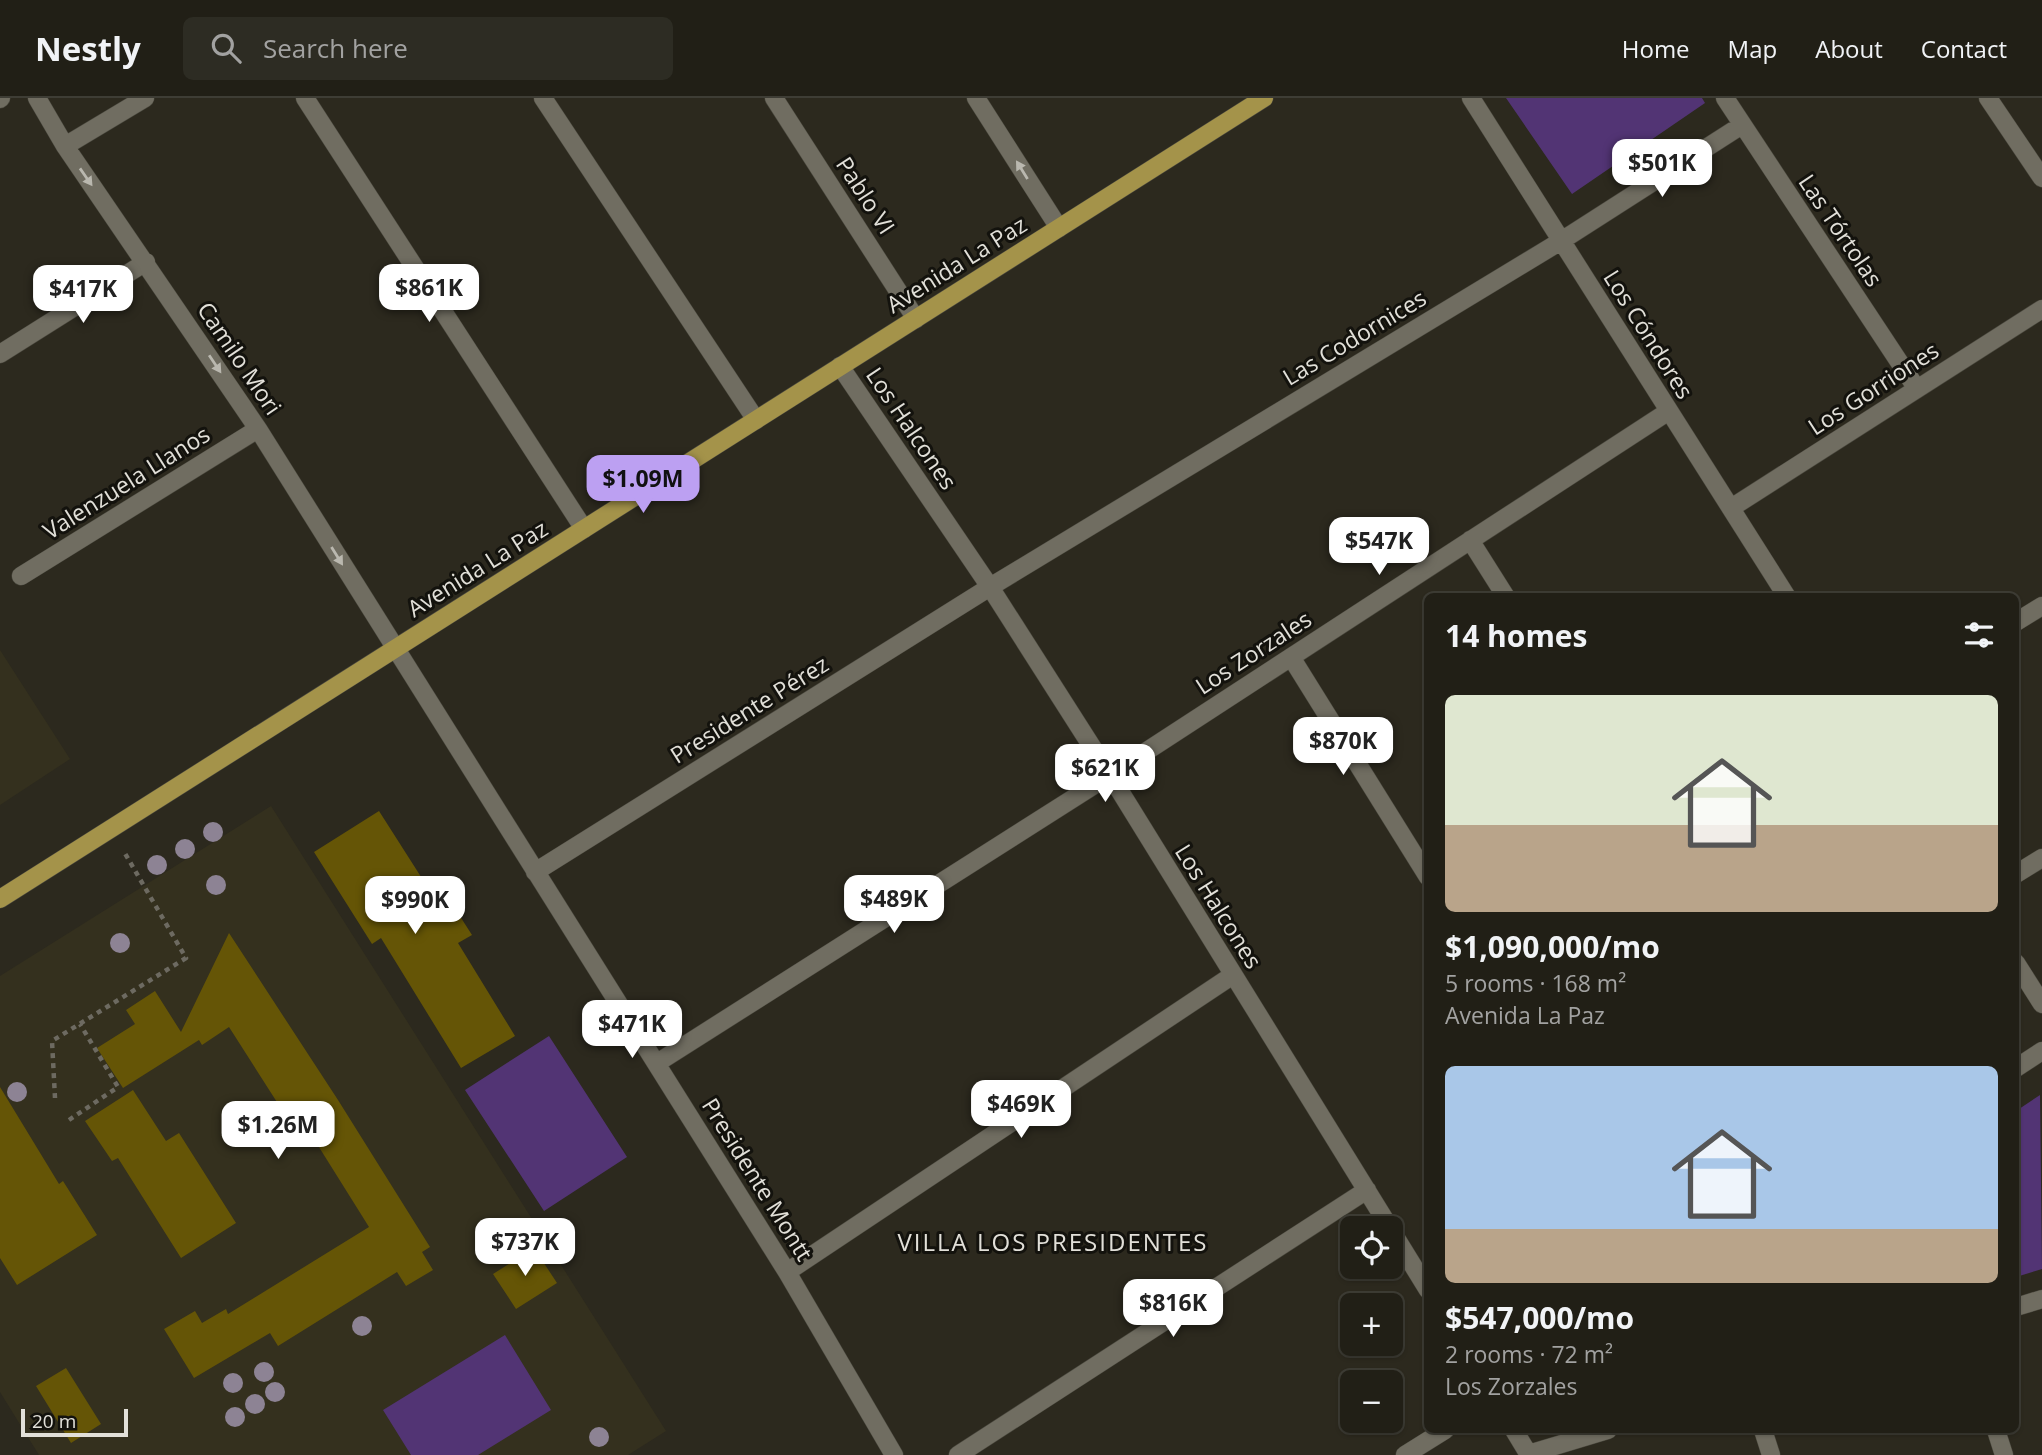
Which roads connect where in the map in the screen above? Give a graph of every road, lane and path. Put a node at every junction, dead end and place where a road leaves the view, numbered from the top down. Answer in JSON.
{"nodes":[{"id":1,"x":37,"y":98,"type":"edge"},
{"id":2,"x":145,"y":98,"type":"edge"},
{"id":3,"x":305,"y":98,"type":"edge"},
{"id":4,"x":543,"y":98,"type":"edge"},
{"id":5,"x":775,"y":98,"type":"edge"},
{"id":6,"x":976,"y":98,"type":"edge"},
{"id":7,"x":1264,"y":98,"type":"edge"},
{"id":8,"x":1471,"y":98,"type":"edge"},
{"id":9,"x":1725,"y":98,"type":"edge"},
{"id":10,"x":1988,"y":98,"type":"edge"},
{"id":11,"x":1742,"y":125,"type":"junction"},
{"id":12,"x":65,"y":146,"type":"junction"},
{"id":13,"x":2042,"y":178,"type":"edge"},
{"id":14,"x":1059,"y":228,"type":"junction"},
{"id":15,"x":1561,"y":241,"type":"junction"},
{"id":16,"x":146,"y":262,"type":"junction"},
{"id":17,"x":2042,"y":309,"type":"edge"},
{"id":18,"x":916,"y":319,"type":"junction"},
{"id":19,"x":0,"y":354,"type":"edge"},
{"id":20,"x":840,"y":366,"type":"junction"},
{"id":21,"x":1917,"y":389,"type":"junction"},
{"id":22,"x":1669,"y":411,"type":"junction"},
{"id":23,"x":756,"y":420,"type":"junction"},
{"id":24,"x":258,"y":429,"type":"junction"},
{"id":25,"x":1731,"y":508,"type":"junction"},
{"id":26,"x":584,"y":529,"type":"junction"},
{"id":27,"x":1470,"y":540,"type":"junction"},
{"id":28,"x":21,"y":576,"type":"dead end"},
{"id":29,"x":990,"y":587,"type":"junction"},
{"id":30,"x":1503,"y":593,"type":"edge"},
{"id":31,"x":1784,"y":593,"type":"edge"},
{"id":32,"x":2042,"y":606,"type":"edge"},
{"id":33,"x":2019,"y":620,"type":"edge"},
{"id":34,"x":395,"y":649,"type":"junction"},
{"id":35,"x":1291,"y":657,"type":"junction"},
{"id":36,"x":1110,"y":775,"type":"junction"},
{"id":37,"x":110,"y":828,"type":"junction"},
{"id":38,"x":2042,"y":858,"type":"edge"},
{"id":39,"x":1424,"y":871,"type":"edge"},
{"id":40,"x":535,"y":872,"type":"junction"},
{"id":41,"x":2019,"y":872,"type":"edge"},
{"id":42,"x":0,"y":899,"type":"edge"},
{"id":43,"x":2019,"y":967,"type":"edge"},
{"id":44,"x":1233,"y":975,"type":"junction"},
{"id":45,"x":2042,"y":1004,"type":"edge"},
{"id":46,"x":80,"y":1024,"type":"junction"},
{"id":47,"x":2042,"y":1051,"type":"edge"},
{"id":48,"x":657,"y":1063,"type":"junction"},
{"id":49,"x":2019,"y":1066,"type":"edge"},
{"id":50,"x":55,"y":1098,"type":"dead end"},
{"id":51,"x":69,"y":1120,"type":"dead end"},
{"id":52,"x":1367,"y":1190,"type":"junction"},
{"id":53,"x":1383,"y":1216,"type":"edge"},
{"id":54,"x":1403,"y":1249,"type":"edge"},
{"id":55,"x":787,"y":1272,"type":"junction"},
{"id":56,"x":1424,"y":1283,"type":"edge"},
{"id":57,"x":2042,"y":1299,"type":"edge"},
{"id":58,"x":2019,"y":1306,"type":"edge"},
{"id":59,"x":1440,"y":1433,"type":"edge"},
{"id":60,"x":1516,"y":1433,"type":"edge"},
{"id":61,"x":1598,"y":1433,"type":"edge"},
{"id":62,"x":1764,"y":1433,"type":"edge"},
{"id":63,"x":1997,"y":1433,"type":"edge"},
{"id":64,"x":1529,"y":1454,"type":"edge"},
{"id":65,"x":894,"y":1455,"type":"edge"},
{"id":66,"x":958,"y":1455,"type":"edge"},
{"id":67,"x":1405,"y":1455,"type":"edge"},
{"id":68,"x":1771,"y":1455,"type":"edge"},
{"id":69,"x":2004,"y":1455,"type":"edge"}],
"edges":[{"from":1,"to":12,"type":"street","name":"Camilo Mori"},
{"from":2,"to":12,"type":"street"},
{"from":3,"to":26,"type":"street"},
{"from":4,"to":23,"type":"street"},
{"from":5,"to":18,"type":"street","name":"Pablo VI"},
{"from":14,"to":6,"type":"street","one_way":true},
{"from":7,"to":14,"type":"main road","name":"Avenida La Paz"},
{"from":8,"to":15,"type":"street","name":"Los Cóndores"},
{"from":9,"to":11,"type":"street","name":"Las Tórtolas"},
{"from":10,"to":13,"type":"street"},
{"from":11,"to":15,"type":"street","name":"Las Codornices"},
{"from":11,"to":21,"type":"street","name":"Las Tórtolas"},
{"from":12,"to":16,"type":"street","name":"Camilo Mori","one_way":true},
{"from":14,"to":18,"type":"main road","name":"Avenida La Paz"},
{"from":15,"to":22,"type":"street","name":"Los Cóndores"},
{"from":15,"to":29,"type":"street","name":"Las Codornices"},
{"from":16,"to":19,"type":"street"},
{"from":16,"to":24,"type":"street","name":"Camilo Mori","one_way":true},
{"from":17,"to":21,"type":"street","name":"Los Gorriones"},
{"from":18,"to":20,"type":"main road","name":"Avenida La Paz"},
{"from":20,"to":23,"type":"main road","name":"Avenida La Paz"},
{"from":20,"to":29,"type":"street","name":"Los Halcones"},
{"from":21,"to":25,"type":"street","name":"Los Gorriones"},
{"from":22,"to":25,"type":"street","name":"Los Cóndores"},
{"from":22,"to":27,"type":"street","name":"Los Zorzales"},
{"from":23,"to":26,"type":"main road","name":"Avenida La Paz"},
{"from":24,"to":28,"type":"street","name":"Valenzuela Llanos"},
{"from":24,"to":34,"type":"street","name":"Camilo Mori","one_way":true},
{"from":25,"to":31,"type":"street","name":"Los Cóndores"},
{"from":26,"to":34,"type":"main road","name":"Avenida La Paz"},
{"from":27,"to":30,"type":"street"},
{"from":27,"to":35,"type":"street","name":"Los Zorzales"},
{"from":29,"to":36,"type":"street","name":"Los Halcones"},
{"from":29,"to":40,"type":"street","name":"Presidente Pérez"},
{"from":32,"to":33,"type":"street"},
{"from":34,"to":37,"type":"main road","name":"Avenida La Paz"},
{"from":34,"to":40,"type":"street","name":"Presidente Montt"},
{"from":35,"to":36,"type":"street","name":"Los Zorzales"},
{"from":35,"to":39,"type":"street"},
{"from":36,"to":44,"type":"street","name":"Los Halcones"},
{"from":36,"to":48,"type":"street","name":"Los Zorzales"},
{"from":37,"to":42,"type":"main road","name":"Avenida La Paz"},
{"from":37,"to":46,"type":"path"},
{"from":38,"to":41,"type":"street"},
{"from":40,"to":48,"type":"street","name":"Presidente Montt"},
{"from":43,"to":45,"type":"street"},
{"from":44,"to":52,"type":"street","name":"Los Halcones"},
{"from":44,"to":55,"type":"street"},
{"from":46,"to":50,"type":"path"},
{"from":46,"to":51,"type":"path"},
{"from":47,"to":49,"type":"street"},
{"from":48,"to":55,"type":"street","name":"Presidente Montt"},
{"from":52,"to":53,"type":"street","name":"Los Halcones"},
{"from":52,"to":66,"type":"street"},
{"from":54,"to":56,"type":"street","name":"Los Halcones"},
{"from":55,"to":65,"type":"street","name":"Presidente Montt"},
{"from":57,"to":58,"type":"street"},
{"from":59,"to":67,"type":"street"},
{"from":60,"to":64,"type":"street"},
{"from":61,"to":64,"type":"street"},
{"from":62,"to":68,"type":"street"},
{"from":63,"to":69,"type":"street"}]}
